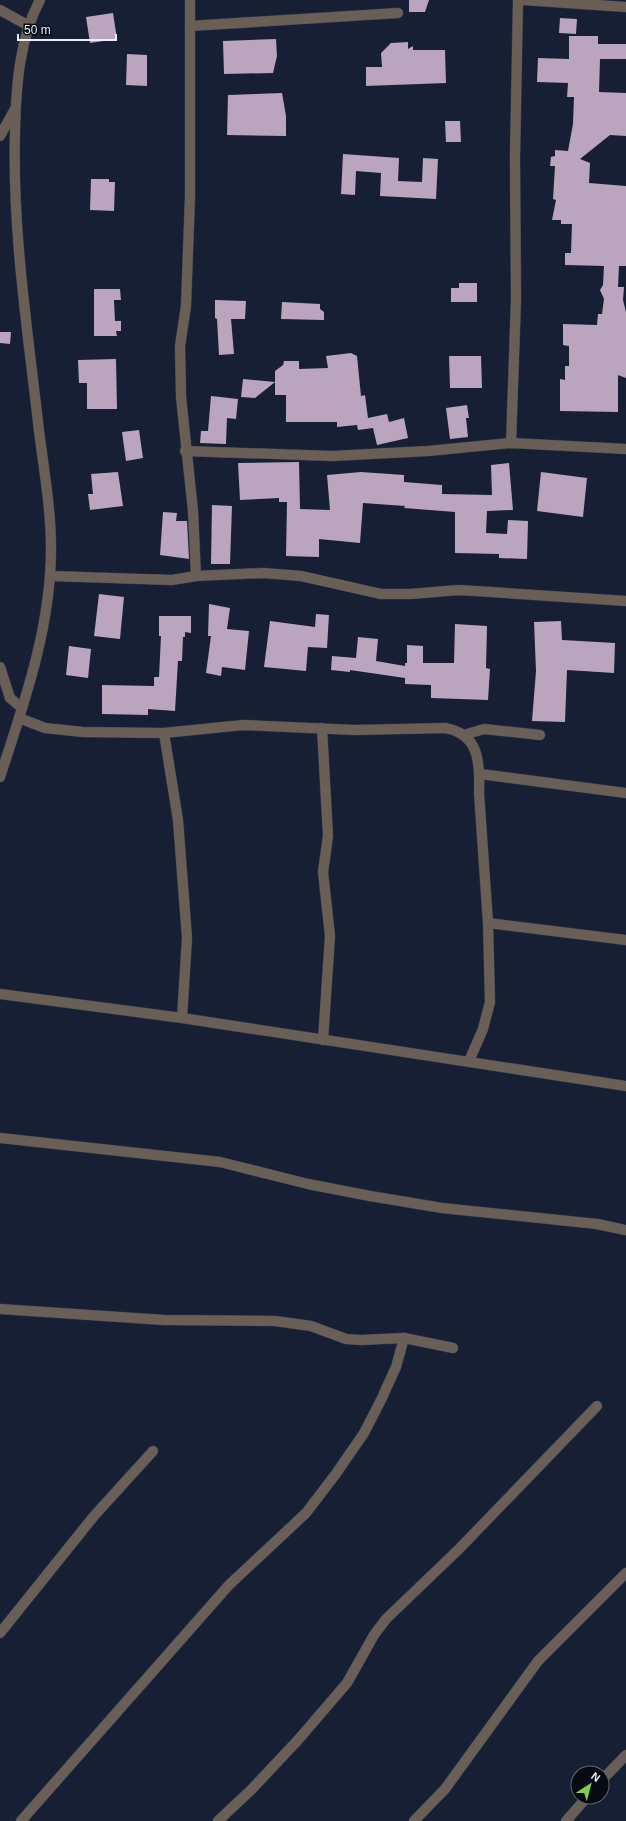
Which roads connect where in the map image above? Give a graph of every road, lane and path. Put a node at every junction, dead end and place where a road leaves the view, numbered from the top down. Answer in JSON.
{"nodes":[{"id":1,"x":190,"y":0,"type":"edge"},
{"id":2,"x":518,"y":0,"type":"edge"},
{"id":3,"x":524,"y":0,"type":"edge"},
{"id":4,"x":39,"y":1,"type":"edge"},
{"id":5,"x":626,"y":7,"type":"edge"},
{"id":6,"x":0,"y":10,"type":"edge"},
{"id":7,"x":398,"y":14,"type":"dead end"},
{"id":8,"x":29,"y":26,"type":"junction"},
{"id":9,"x":190,"y":26,"type":"junction"},
{"id":10,"x":15,"y":109,"type":"junction"},
{"id":11,"x":0,"y":136,"type":"edge"},
{"id":12,"x":511,"y":444,"type":"junction"},
{"id":13,"x":626,"y":449,"type":"edge"},
{"id":14,"x":185,"y":451,"type":"junction"},
{"id":15,"x":51,"y":576,"type":"junction"},
{"id":16,"x":196,"y":576,"type":"junction"},
{"id":17,"x":626,"y":601,"type":"edge"},
{"id":18,"x":0,"y":667,"type":"edge"},
{"id":19,"x":22,"y":708,"type":"junction"},
{"id":20,"x":19,"y":718,"type":"junction"},
{"id":21,"x":322,"y":728,"type":"junction"},
{"id":22,"x":164,"y":733,"type":"junction"},
{"id":23,"x":464,"y":735,"type":"junction"},
{"id":24,"x":540,"y":735,"type":"dead end"},
{"id":25,"x":480,"y":774,"type":"junction"},
{"id":26,"x":0,"y":776,"type":"edge"},
{"id":27,"x":626,"y":793,"type":"edge"},
{"id":28,"x":488,"y":923,"type":"junction"},
{"id":29,"x":626,"y":940,"type":"edge"},
{"id":30,"x":0,"y":994,"type":"edge"},
{"id":31,"x":182,"y":1018,"type":"junction"},
{"id":32,"x":323,"y":1040,"type":"junction"},
{"id":33,"x":469,"y":1061,"type":"junction"},
{"id":34,"x":626,"y":1086,"type":"edge"},
{"id":35,"x":0,"y":1138,"type":"edge"},
{"id":36,"x":626,"y":1230,"type":"edge"},
{"id":37,"x":0,"y":1309,"type":"edge"},
{"id":38,"x":404,"y":1338,"type":"junction"},
{"id":39,"x":453,"y":1348,"type":"dead end"},
{"id":40,"x":597,"y":1406,"type":"dead end"},
{"id":41,"x":153,"y":1451,"type":"dead end"},
{"id":42,"x":626,"y":1573,"type":"edge"},
{"id":43,"x":0,"y":1633,"type":"edge"},
{"id":44,"x":626,"y":1755,"type":"edge"},
{"id":45,"x":610,"y":1772,"type":"edge"},
{"id":46,"x":580,"y":1805,"type":"edge"},
{"id":47,"x":21,"y":1821,"type":"edge"},
{"id":48,"x":218,"y":1821,"type":"edge"},
{"id":49,"x":414,"y":1821,"type":"edge"},
{"id":50,"x":566,"y":1821,"type":"edge"}],
"edges":[{"from":1,"to":9,"type":"street"},
{"from":2,"to":12,"type":"street"},
{"from":3,"to":5,"type":"street"},
{"from":4,"to":8,"type":"street"},
{"from":6,"to":8,"type":"street"},
{"from":7,"to":9,"type":"street"},
{"from":8,"to":10,"type":"street"},
{"from":9,"to":14,"type":"street"},
{"from":10,"to":11,"type":"street"},
{"from":10,"to":15,"type":"street"},
{"from":12,"to":13,"type":"street"},
{"from":12,"to":14,"type":"street"},
{"from":14,"to":16,"type":"street"},
{"from":15,"to":16,"type":"street"},
{"from":15,"to":19,"type":"street"},
{"from":16,"to":17,"type":"street"},
{"from":18,"to":19,"type":"street"},
{"from":19,"to":20,"type":"street"},
{"from":20,"to":22,"type":"street"},
{"from":20,"to":26,"type":"street"},
{"from":21,"to":22,"type":"street"},
{"from":21,"to":23,"type":"street"},
{"from":21,"to":32,"type":"street"},
{"from":22,"to":31,"type":"street"},
{"from":23,"to":24,"type":"street"},
{"from":23,"to":25,"type":"street"},
{"from":25,"to":27,"type":"street"},
{"from":25,"to":28,"type":"street"},
{"from":28,"to":29,"type":"street"},
{"from":28,"to":33,"type":"street"},
{"from":30,"to":31,"type":"street"},
{"from":31,"to":32,"type":"street"},
{"from":32,"to":33,"type":"street"},
{"from":33,"to":34,"type":"street"},
{"from":35,"to":36,"type":"street"},
{"from":37,"to":38,"type":"street"},
{"from":38,"to":39,"type":"street"},
{"from":38,"to":47,"type":"street"},
{"from":40,"to":48,"type":"street"},
{"from":41,"to":43,"type":"street"},
{"from":42,"to":49,"type":"street"},
{"from":44,"to":45,"type":"street"},
{"from":46,"to":50,"type":"street"}]}
